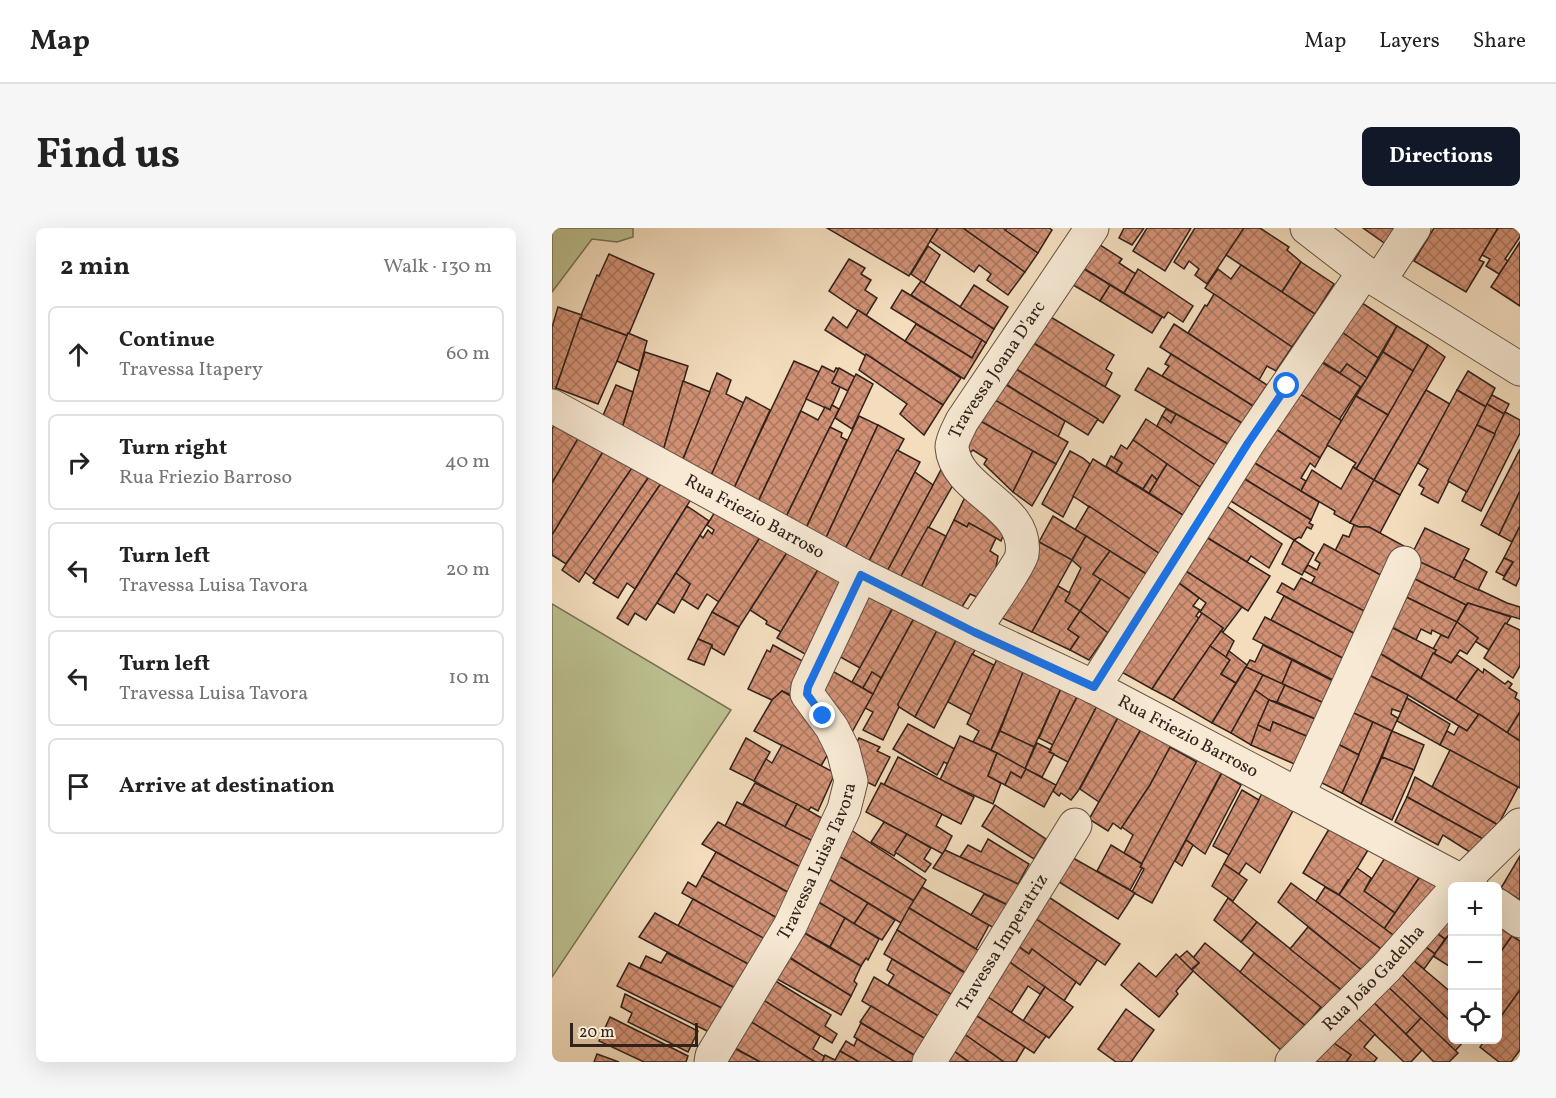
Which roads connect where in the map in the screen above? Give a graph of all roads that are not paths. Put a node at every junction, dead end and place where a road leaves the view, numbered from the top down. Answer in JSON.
{"nodes":[{"id":1,"x":1092,"y":228,"type":"edge"},
{"id":2,"x":1308,"y":228,"type":"edge"},
{"id":3,"x":1414,"y":228,"type":"edge"},
{"id":4,"x":1372,"y":276,"type":"junction"},
{"id":5,"x":1520,"y":369,"type":"edge"},
{"id":6,"x":552,"y":406,"type":"edge"},
{"id":7,"x":1404,"y":563,"type":"dead end"},
{"id":8,"x":861,"y":575,"type":"junction"},
{"id":9,"x":974,"y":632,"type":"junction"},
{"id":10,"x":1094,"y":687,"type":"junction"},
{"id":11,"x":1298,"y":795,"type":"junction"},
{"id":12,"x":1075,"y":825,"type":"dead end"},
{"id":13,"x":1520,"y":825,"type":"edge"},
{"id":14,"x":1452,"y":882,"type":"edge"},
{"id":15,"x":1466,"y":882,"type":"edge"},
{"id":16,"x":1448,"y":901,"type":"edge"},
{"id":17,"x":1502,"y":909,"type":"edge"},
{"id":18,"x":1520,"y":921,"type":"edge"},
{"id":19,"x":715,"y":1053,"type":"edge"},
{"id":20,"x":929,"y":1062,"type":"edge"},
{"id":21,"x":1292,"y":1062,"type":"edge"}],
"edges":[{"from":1,"to":9,"type":"street","name":"Travessa Joana D'arc"},
{"from":2,"to":4,"type":"street"},
{"from":3,"to":4,"type":"street"},
{"from":4,"to":5,"type":"street"},
{"from":4,"to":10,"type":"street"},
{"from":6,"to":8,"type":"street","name":"Rua Friezio Barroso"},
{"from":7,"to":11,"type":"street"},
{"from":8,"to":9,"type":"street","name":"Rua Friezio Barroso"},
{"from":8,"to":19,"type":"street","name":"Travessa Luisa Tavora"},
{"from":9,"to":10,"type":"street","name":"Rua Friezio Barroso"},
{"from":10,"to":11,"type":"street","name":"Rua Friezio Barroso"},
{"from":11,"to":14,"type":"street","name":"Rua Friezio Barroso"},
{"from":12,"to":20,"type":"street","name":"Travessa Imperatriz"},
{"from":13,"to":15,"type":"street","name":"Rua João Gadelha"},
{"from":16,"to":21,"type":"street","name":"Rua João Gadelha"},
{"from":17,"to":18,"type":"street"}]}
